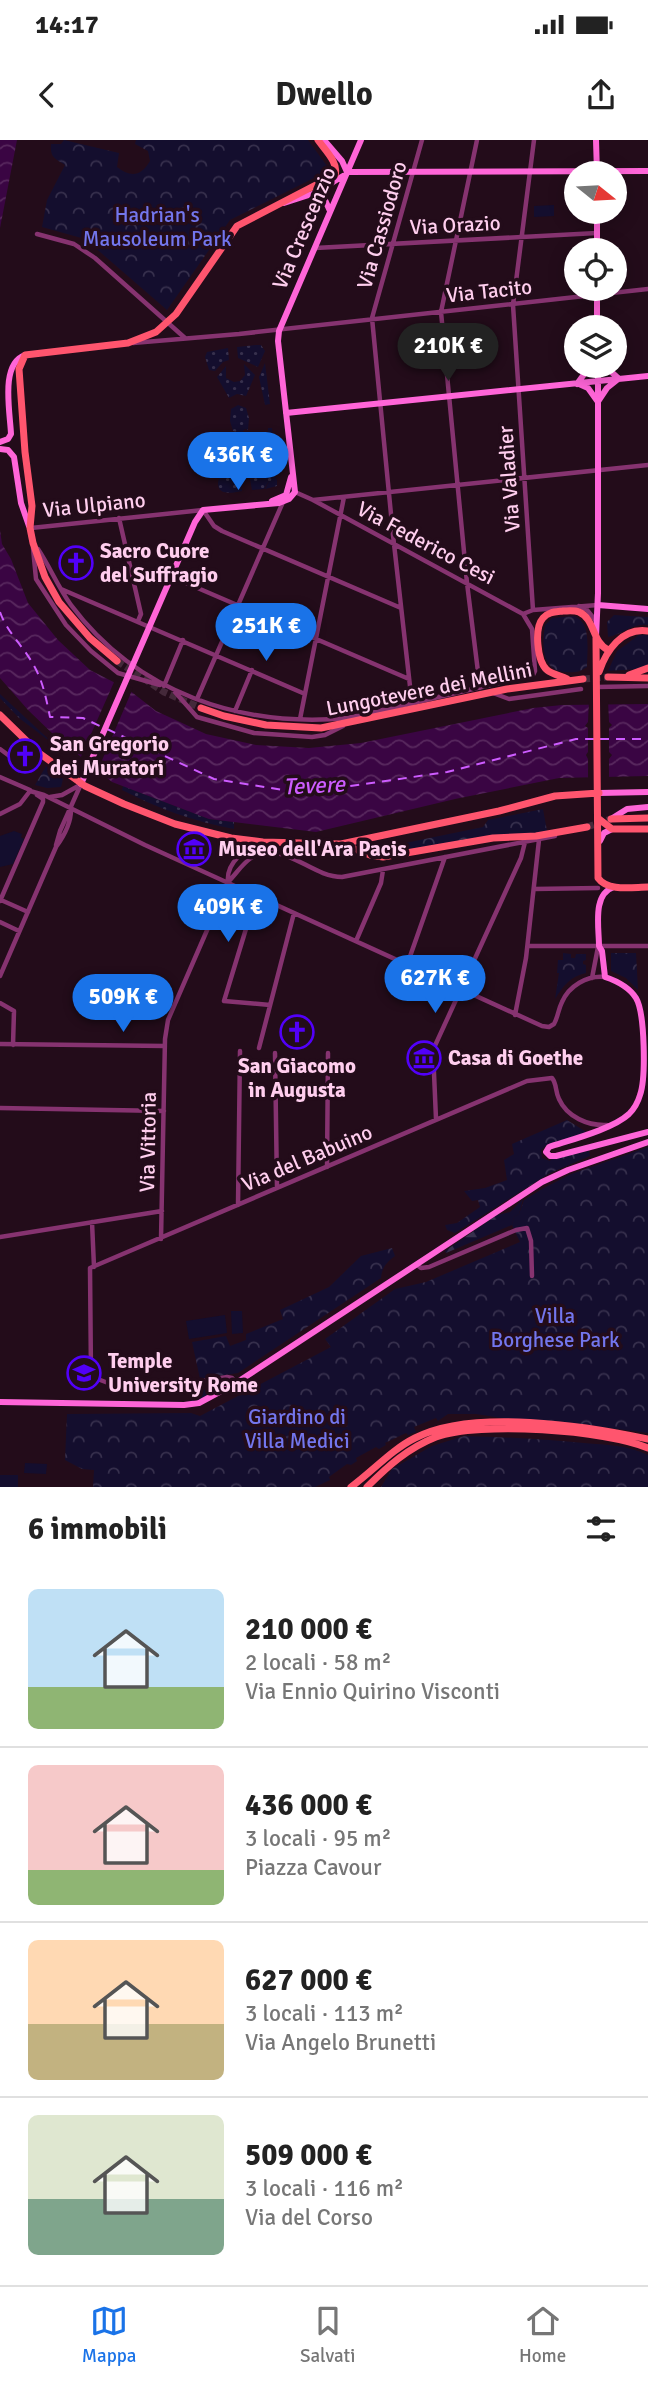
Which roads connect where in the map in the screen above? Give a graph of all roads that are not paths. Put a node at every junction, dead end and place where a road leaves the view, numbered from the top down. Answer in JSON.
{"nodes":[{"id":1,"x":318,"y":140,"type":"edge"},
{"id":2,"x":324,"y":140,"type":"edge"},
{"id":3,"x":360,"y":140,"type":"edge"},
{"id":4,"x":422,"y":140,"type":"edge"},
{"id":5,"x":477,"y":140,"type":"edge"},
{"id":6,"x":534,"y":140,"type":"edge"},
{"id":7,"x":597,"y":140,"type":"edge"},
{"id":8,"x":597,"y":161,"type":"edge"},
{"id":9,"x":627,"y":171,"type":"edge"},
{"id":10,"x":648,"y":171,"type":"edge"},
{"id":11,"x":347,"y":172,"type":"junction"},
{"id":12,"x":413,"y":172,"type":"junction"},
{"id":13,"x":470,"y":172,"type":"junction"},
{"id":14,"x":530,"y":172,"type":"junction"},
{"id":15,"x":564,"y":172,"type":"edge"},
{"id":16,"x":315,"y":193,"type":"junction"},
{"id":17,"x":282,"y":204,"type":"junction"},
{"id":18,"x":330,"y":211,"type":"junction"},
{"id":19,"x":597,"y":224,"type":"edge"},
{"id":20,"x":37,"y":233,"type":"dead end"},
{"id":21,"x":597,"y":233,"type":"junction"},
{"id":22,"x":522,"y":238,"type":"junction"},
{"id":23,"x":597,"y":238,"type":"edge"},
{"id":24,"x":456,"y":240,"type":"junction"},
{"id":25,"x":392,"y":243,"type":"junction"},
{"id":26,"x":314,"y":248,"type":"junction"},
{"id":27,"x":648,"y":289,"type":"edge"},
{"id":28,"x":627,"y":291,"type":"edge"},
{"id":29,"x":564,"y":299,"type":"edge"},
{"id":30,"x":513,"y":305,"type":"junction"},
{"id":31,"x":441,"y":312,"type":"junction"},
{"id":32,"x":372,"y":318,"type":"junction"},
{"id":33,"x":169,"y":322,"type":"junction"},
{"id":34,"x":280,"y":329,"type":"junction"},
{"id":35,"x":186,"y":339,"type":"junction"},
{"id":36,"x":128,"y":343,"type":"junction"},
{"id":37,"x":25,"y":355,"type":"junction"},
{"id":38,"x":648,"y":376,"type":"edge"},
{"id":39,"x":581,"y":378,"type":"edge"},
{"id":40,"x":598,"y":378,"type":"edge"},
{"id":41,"x":619,"y":379,"type":"junction"},
{"id":42,"x":598,"y":382,"type":"junction"},
{"id":43,"x":577,"y":384,"type":"junction"},
{"id":44,"x":519,"y":390,"type":"junction"},
{"id":45,"x":449,"y":397,"type":"junction"},
{"id":46,"x":598,"y":402,"type":"junction"},
{"id":47,"x":379,"y":404,"type":"junction"},
{"id":48,"x":286,"y":413,"type":"junction"},
{"id":49,"x":1,"y":445,"type":"edge"},
{"id":50,"x":648,"y":465,"type":"edge"},
{"id":51,"x":292,"y":470,"type":"junction"},
{"id":52,"x":598,"y":473,"type":"junction"},
{"id":53,"x":524,"y":477,"type":"junction"},
{"id":54,"x":458,"y":484,"type":"junction"},
{"id":55,"x":295,"y":492,"type":"junction"},
{"id":56,"x":388,"y":492,"type":"junction"},
{"id":57,"x":344,"y":497,"type":"junction"},
{"id":58,"x":313,"y":500,"type":"junction"},
{"id":59,"x":283,"y":502,"type":"junction"},
{"id":60,"x":263,"y":503,"type":"junction"},
{"id":61,"x":203,"y":510,"type":"junction"},
{"id":62,"x":340,"y":514,"type":"junction"},
{"id":63,"x":119,"y":518,"type":"junction"},
{"id":64,"x":30,"y":528,"type":"junction"},
{"id":65,"x":33,"y":543,"type":"junction"},
{"id":66,"x":395,"y":544,"type":"junction"},
{"id":67,"x":262,"y":548,"type":"junction"},
{"id":68,"x":327,"y":576,"type":"junction"},
{"id":69,"x":172,"y":577,"type":"junction"},
{"id":70,"x":467,"y":583,"type":"junction"},
{"id":71,"x":60,"y":588,"type":"junction"},
{"id":72,"x":237,"y":605,"type":"junction"},
{"id":73,"x":598,"y":605,"type":"junction"},
{"id":74,"x":575,"y":606,"type":"junction"},
{"id":75,"x":401,"y":608,"type":"junction"},
{"id":76,"x":648,"y":609,"type":"edge"},
{"id":77,"x":533,"y":610,"type":"junction"},
{"id":78,"x":523,"y":614,"type":"junction"},
{"id":79,"x":138,"y":621,"type":"junction"},
{"id":80,"x":597,"y":623,"type":"junction"},
{"id":81,"x":150,"y":626,"type":"junction"},
{"id":82,"x":648,"y":631,"type":"edge"},
{"id":83,"x":596,"y":638,"type":"junction"},
{"id":84,"x":183,"y":640,"type":"junction"},
{"id":85,"x":316,"y":640,"type":"junction"},
{"id":86,"x":608,"y":650,"type":"junction"},
{"id":87,"x":216,"y":655,"type":"junction"},
{"id":88,"x":117,"y":661,"type":"tunnel mouth"},
{"id":89,"x":133,"y":664,"type":"junction"},
{"id":90,"x":648,"y":668,"type":"edge"},
{"id":91,"x":252,"y":670,"type":"junction"},
{"id":92,"x":535,"y":673,"type":"joint"},
{"id":93,"x":597,"y":676,"type":"junction"},
{"id":94,"x":128,"y":677,"type":"junction"},
{"id":95,"x":608,"y":677,"type":"tunnel mouth"},
{"id":96,"x":624,"y":677,"type":"junction"},
{"id":97,"x":648,"y":678,"type":"edge"},
{"id":98,"x":409,"y":679,"type":"junction"},
{"id":99,"x":583,"y":679,"type":"tunnel mouth"},
{"id":100,"x":571,"y":680,"type":"junction"},
{"id":101,"x":164,"y":686,"type":"junction"},
{"id":102,"x":648,"y":686,"type":"edge"},
{"id":103,"x":480,"y":688,"type":"junction"},
{"id":104,"x":581,"y":689,"type":"dead end"},
{"id":105,"x":175,"y":691,"type":"junction"},
{"id":106,"x":598,"y":691,"type":"junction"},
{"id":107,"x":492,"y":693,"type":"junction"},
{"id":108,"x":305,"y":694,"type":"junction"},
{"id":109,"x":197,"y":699,"type":"junction"},
{"id":110,"x":412,"y":706,"type":"junction"},
{"id":111,"x":201,"y":709,"type":"tunnel mouth"},
{"id":112,"x":235,"y":711,"type":"junction"},
{"id":113,"x":0,"y":715,"type":"edge"},
{"id":114,"x":300,"y":719,"type":"junction"},
{"id":115,"x":345,"y":725,"type":"junction"},
{"id":116,"x":0,"y":749,"type":"edge"},
{"id":117,"x":23,"y":766,"type":"dead end"},
{"id":118,"x":0,"y":777,"type":"edge"},
{"id":119,"x":81,"y":784,"type":"junction"},
{"id":120,"x":599,"y":789,"type":"junction"},
{"id":121,"x":30,"y":790,"type":"junction"},
{"id":122,"x":648,"y":792,"type":"edge"},
{"id":123,"x":48,"y":797,"type":"junction"},
{"id":124,"x":648,"y":807,"type":"edge"},
{"id":125,"x":71,"y":809,"type":"junction"},
{"id":126,"x":0,"y":814,"type":"edge"},
{"id":127,"x":648,"y":818,"type":"edge"},
{"id":128,"x":599,"y":819,"type":"junction"},
{"id":129,"x":611,"y":819,"type":"joint"},
{"id":130,"x":587,"y":827,"type":"tunnel mouth"},
{"id":131,"x":612,"y":829,"type":"junction"},
{"id":132,"x":648,"y":830,"type":"edge"},
{"id":133,"x":569,"y":831,"type":"junction"},
{"id":134,"x":539,"y":840,"type":"junction"},
{"id":135,"x":600,"y":841,"type":"junction"},
{"id":136,"x":263,"y":842,"type":"junction"},
{"id":137,"x":525,"y":842,"type":"junction"},
{"id":138,"x":341,"y":844,"type":"junction"},
{"id":139,"x":538,"y":851,"type":"junction"},
{"id":140,"x":522,"y":854,"type":"junction"},
{"id":141,"x":445,"y":857,"type":"junction"},
{"id":142,"x":383,"y":870,"type":"junction"},
{"id":143,"x":598,"y":878,"type":"junction"},
{"id":144,"x":228,"y":882,"type":"junction"},
{"id":145,"x":614,"y":887,"type":"junction"},
{"id":146,"x":648,"y":887,"type":"edge"},
{"id":147,"x":598,"y":888,"type":"junction"},
{"id":148,"x":534,"y":889,"type":"junction"},
{"id":149,"x":256,"y":895,"type":"junction"},
{"id":150,"x":0,"y":900,"type":"edge"},
{"id":151,"x":599,"y":906,"type":"junction"},
{"id":152,"x":28,"y":912,"type":"junction"},
{"id":153,"x":294,"y":913,"type":"junction"},
{"id":154,"x":0,"y":922,"type":"edge"},
{"id":155,"x":19,"y":931,"type":"junction"},
{"id":156,"x":356,"y":941,"type":"junction"},
{"id":157,"x":528,"y":946,"type":"junction"},
{"id":158,"x":598,"y":946,"type":"junction"},
{"id":159,"x":648,"y":946,"type":"edge"},
{"id":160,"x":407,"y":965,"type":"junction"},
{"id":161,"x":0,"y":975,"type":"edge"},
{"id":162,"x":605,"y":977,"type":"junction"},
{"id":163,"x":592,"y":978,"type":"junction"},
{"id":164,"x":461,"y":989,"type":"junction"},
{"id":165,"x":0,"y":1003,"type":"edge"},
{"id":166,"x":270,"y":1005,"type":"junction"},
{"id":167,"x":515,"y":1015,"type":"junction"},
{"id":168,"x":0,"y":1044,"type":"edge"},
{"id":169,"x":13,"y":1045,"type":"junction"},
{"id":170,"x":165,"y":1046,"type":"junction"},
{"id":171,"x":259,"y":1048,"type":"dead end"},
{"id":172,"x":240,"y":1051,"type":"dead end"},
{"id":173,"x":275,"y":1053,"type":"dead end"},
{"id":174,"x":328,"y":1053,"type":"dead end"},
{"id":175,"x":0,"y":1108,"type":"edge"},
{"id":176,"x":164,"y":1111,"type":"junction"},
{"id":177,"x":436,"y":1119,"type":"junction"},
{"id":178,"x":607,"y":1125,"type":"junction"},
{"id":179,"x":648,"y":1132,"type":"edge"},
{"id":180,"x":648,"y":1142,"type":"edge"},
{"id":181,"x":327,"y":1167,"type":"junction"},
{"id":182,"x":277,"y":1188,"type":"junction"},
{"id":183,"x":238,"y":1205,"type":"junction"},
{"id":184,"x":162,"y":1211,"type":"junction"},
{"id":185,"x":92,"y":1223,"type":"junction"},
{"id":186,"x":0,"y":1237,"type":"edge"},
{"id":187,"x":161,"y":1239,"type":"junction"},
{"id":188,"x":416,"y":1264,"type":"junction"},
{"id":189,"x":96,"y":1266,"type":"junction"},
{"id":190,"x":532,"y":1276,"type":"dead end"},
{"id":191,"x":236,"y":1383,"type":"junction"},
{"id":192,"x":0,"y":1402,"type":"edge"},
{"id":193,"x":648,"y":1439,"type":"edge"},
{"id":194,"x":648,"y":1448,"type":"edge"},
{"id":195,"x":351,"y":1487,"type":"edge"},
{"id":196,"x":367,"y":1487,"type":"edge"}],
"edges":[{"from":1,"to":17,"type":"main road"},
{"from":2,"to":11,"type":"street"},
{"from":3,"to":11,"type":"street","name":"Via Crescenzio"},
{"from":4,"to":12,"type":"street","name":"Via Cassiodoro"},
{"from":5,"to":13,"type":"street"},
{"from":6,"to":14,"type":"street","name":"Via Valadier"},
{"from":7,"to":8,"type":"street"},
{"from":9,"to":10,"type":"street"},
{"from":11,"to":12,"type":"street"},
{"from":11,"to":16,"type":"street"},
{"from":11,"to":18,"type":"street","name":"Via Crescenzio"},
{"from":12,"to":13,"type":"street"},
{"from":12,"to":25,"type":"street","name":"Via Cassiodoro"},
{"from":13,"to":14,"type":"street"},
{"from":13,"to":24,"type":"street"},
{"from":14,"to":15,"type":"street"},
{"from":14,"to":22,"type":"street","name":"Via Valadier"},
{"from":16,"to":17,"type":"street"},
{"from":16,"to":18,"type":"street"},
{"from":17,"to":33,"type":"main road"},
{"from":18,"to":26,"type":"street","name":"Via Crescenzio"},
{"from":19,"to":21,"type":"street"},
{"from":20,"to":33,"type":"street"},
{"from":21,"to":22,"type":"street","name":"Via Orazio"},
{"from":21,"to":23,"type":"street"},
{"from":22,"to":24,"type":"street","name":"Via Orazio"},
{"from":22,"to":30,"type":"street","name":"Via Valadier"},
{"from":24,"to":25,"type":"street","name":"Via Orazio"},
{"from":24,"to":31,"type":"street"},
{"from":25,"to":26,"type":"street","name":"Via Orazio"},
{"from":25,"to":32,"type":"street","name":"Via Cassiodoro"},
{"from":26,"to":34,"type":"street","name":"Via Crescenzio"},
{"from":27,"to":28,"type":"street","name":"Via Tacito"},
{"from":29,"to":30,"type":"street","name":"Via Tacito"},
{"from":30,"to":31,"type":"street","name":"Via Tacito"},
{"from":30,"to":44,"type":"street","name":"Via Valadier"},
{"from":31,"to":32,"type":"street","name":"Via Tacito"},
{"from":31,"to":45,"type":"street"},
{"from":32,"to":34,"type":"street","name":"Via Tacito"},
{"from":32,"to":47,"type":"street","name":"Via Cassiodoro"},
{"from":33,"to":35,"type":"street"},
{"from":33,"to":36,"type":"main road"},
{"from":34,"to":35,"type":"street","name":"Via Tacito"},
{"from":34,"to":48,"type":"street"},
{"from":35,"to":36,"type":"street","name":"Via Tacito"},
{"from":36,"to":37,"type":"main road"},
{"from":37,"to":49,"type":"street"},
{"from":37,"to":64,"type":"main road"},
{"from":38,"to":41,"type":"street"},
{"from":39,"to":43,"type":"street"},
{"from":40,"to":42,"type":"street"},
{"from":41,"to":42,"type":"street"},
{"from":41,"to":46,"type":"street"},
{"from":42,"to":43,"type":"street"},
{"from":42,"to":46,"type":"street"},
{"from":43,"to":44,"type":"street"},
{"from":43,"to":46,"type":"street"},
{"from":44,"to":45,"type":"street"},
{"from":44,"to":53,"type":"street","name":"Via Valadier"},
{"from":45,"to":47,"type":"street"},
{"from":45,"to":54,"type":"street"},
{"from":46,"to":52,"type":"street"},
{"from":47,"to":48,"type":"street"},
{"from":47,"to":56,"type":"street","name":"Via Cassiodoro"},
{"from":48,"to":51,"type":"street"},
{"from":49,"to":64,"type":"street"},
{"from":50,"to":52,"type":"street"},
{"from":51,"to":55,"type":"street"},
{"from":51,"to":60,"type":"street"},
{"from":52,"to":53,"type":"street"},
{"from":52,"to":73,"type":"street"},
{"from":53,"to":54,"type":"street"},
{"from":53,"to":77,"type":"street","name":"Via Valadier"},
{"from":54,"to":56,"type":"street"},
{"from":54,"to":70,"type":"street"},
{"from":55,"to":58,"type":"street","name":"Via Federico Cesi"},
{"from":55,"to":59,"type":"street"},
{"from":56,"to":57,"type":"street"},
{"from":56,"to":66,"type":"street","name":"Via Cassiodoro"},
{"from":57,"to":58,"type":"street"},
{"from":57,"to":62,"type":"street"},
{"from":58,"to":62,"type":"street","name":"Via Federico Cesi"},
{"from":59,"to":60,"type":"street"},
{"from":59,"to":67,"type":"street"},
{"from":60,"to":61,"type":"street"},
{"from":61,"to":63,"type":"street","name":"Via Ulpiano"},
{"from":61,"to":67,"type":"street"},
{"from":61,"to":69,"type":"street"},
{"from":62,"to":66,"type":"street","name":"Via Federico Cesi"},
{"from":62,"to":68,"type":"street"},
{"from":63,"to":64,"type":"street","name":"Via Ulpiano"},
{"from":63,"to":79,"type":"street"},
{"from":64,"to":65,"type":"main road"},
{"from":65,"to":71,"type":"street","name":"Lungotevere dei Mellini"},
{"from":65,"to":88,"type":"main road"},
{"from":65,"to":94,"type":"street"},
{"from":66,"to":70,"type":"street","name":"Via Federico Cesi"},
{"from":66,"to":75,"type":"street","name":"Via Cassiodoro"},
{"from":67,"to":68,"type":"street"},
{"from":67,"to":72,"type":"street"},
{"from":68,"to":75,"type":"street"},
{"from":68,"to":85,"type":"street"},
{"from":69,"to":72,"type":"street"},
{"from":69,"to":81,"type":"street"},
{"from":70,"to":78,"type":"street","name":"Via Federico Cesi"},
{"from":70,"to":103,"type":"street"},
{"from":71,"to":79,"type":"street"},
{"from":71,"to":89,"type":"street","name":"Lungotevere dei Mellini"},
{"from":72,"to":85,"type":"street"},
{"from":72,"to":87,"type":"street"},
{"from":73,"to":74,"type":"street"},
{"from":73,"to":76,"type":"street"},
{"from":73,"to":80,"type":"street"},
{"from":74,"to":77,"type":"street"},
{"from":74,"to":80,"type":"street"},
{"from":75,"to":98,"type":"street","name":"Via Cassiodoro"},
{"from":77,"to":78,"type":"street"},
{"from":78,"to":92,"type":"street","name":"Via Federico Cesi"},
{"from":79,"to":81,"type":"street"},
{"from":80,"to":83,"type":"street"},
{"from":81,"to":84,"type":"street"},
{"from":81,"to":89,"type":"street"},
{"from":82,"to":86,"type":"main road"},
{"from":83,"to":86,"type":"main road"},
{"from":83,"to":93,"type":"main road"},
{"from":83,"to":100,"type":"main road"},
{"from":84,"to":87,"type":"street"},
{"from":84,"to":101,"type":"street"},
{"from":85,"to":98,"type":"street"},
{"from":85,"to":108,"type":"street"},
{"from":86,"to":93,"type":"main road"},
{"from":87,"to":91,"type":"street"},
{"from":87,"to":109,"type":"street"},
{"from":89,"to":94,"type":"street"},
{"from":89,"to":101,"type":"street","name":"Lungotevere dei Mellini"},
{"from":90,"to":96,"type":"main road"},
{"from":91,"to":108,"type":"street"},
{"from":91,"to":112,"type":"street"},
{"from":92,"to":103,"type":"street","name":"Lungotevere dei Mellini"},
{"from":93,"to":106,"type":"main road"},
{"from":94,"to":101,"type":"street"},
{"from":94,"to":119,"type":"street"},
{"from":95,"to":96,"type":"main road"},
{"from":96,"to":97,"type":"main road"},
{"from":98,"to":110,"type":"street","name":"Via Cassiodoro"},
{"from":99,"to":100,"type":"main road","name":"Lungotevere dei Mellini"},
{"from":100,"to":107,"type":"main road","name":"Lungotevere dei Mellini"},
{"from":101,"to":105,"type":"street","name":"Lungotevere dei Mellini"},
{"from":102,"to":106,"type":"street"},
{"from":103,"to":110,"type":"street","name":"Lungotevere dei Mellini"},
{"from":104,"to":107,"type":"street"},
{"from":105,"to":109,"type":"street","name":"Lungotevere dei Mellini"},
{"from":105,"to":115,"type":"street"},
{"from":106,"to":120,"type":"main road"},
{"from":107,"to":110,"type":"main road","name":"Lungotevere dei Mellini"},
{"from":108,"to":114,"type":"street"},
{"from":109,"to":112,"type":"street","name":"Lungotevere dei Mellini"},
{"from":110,"to":114,"type":"street","name":"Lungotevere dei Mellini"},
{"from":110,"to":115,"type":"main road","name":"Lungotevere dei Mellini"},
{"from":111,"to":115,"type":"main road","name":"Lungotevere dei Mellini"},
{"from":112,"to":114,"type":"street","name":"Lungotevere dei Mellini"},
{"from":113,"to":119,"type":"main road"},
{"from":116,"to":117,"type":"street"},
{"from":118,"to":121,"type":"street"},
{"from":119,"to":123,"type":"street"},
{"from":119,"to":125,"type":"street"},
{"from":119,"to":136,"type":"main road"},
{"from":120,"to":122,"type":"street"},
{"from":120,"to":128,"type":"main road"},
{"from":120,"to":138,"type":"main road"},
{"from":121,"to":123,"type":"street"},
{"from":121,"to":126,"type":"street"},
{"from":121,"to":150,"type":"street"},
{"from":123,"to":125,"type":"street"},
{"from":124,"to":129,"type":"street"},
{"from":125,"to":144,"type":"street"},
{"from":125,"to":152,"type":"street"},
{"from":127,"to":129,"type":"main road"},
{"from":128,"to":131,"type":"main road"},
{"from":128,"to":135,"type":"main road"},
{"from":130,"to":133,"type":"main road"},
{"from":131,"to":132,"type":"main road"},
{"from":131,"to":135,"type":"street"},
{"from":133,"to":134,"type":"street"},
{"from":133,"to":138,"type":"main road"},
{"from":134,"to":137,"type":"street"},
{"from":134,"to":139,"type":"street"},
{"from":135,"to":143,"type":"main road"},
{"from":136,"to":138,"type":"main road"},
{"from":136,"to":144,"type":"street","name":"Via Vittoria"},
{"from":137,"to":140,"type":"street"},
{"from":137,"to":141,"type":"street"},
{"from":139,"to":140,"type":"street"},
{"from":139,"to":148,"type":"street"},
{"from":140,"to":164,"type":"street"},
{"from":141,"to":142,"type":"street"},
{"from":141,"to":160,"type":"street"},
{"from":142,"to":144,"type":"street"},
{"from":142,"to":156,"type":"street"},
{"from":143,"to":145,"type":"main road"},
{"from":143,"to":147,"type":"street"},
{"from":144,"to":149,"type":"street"},
{"from":144,"to":170,"type":"street","name":"Via Vittoria"},
{"from":145,"to":146,"type":"main road"},
{"from":145,"to":151,"type":"street"},
{"from":147,"to":148,"type":"street"},
{"from":147,"to":151,"type":"street"},
{"from":148,"to":157,"type":"street"},
{"from":149,"to":153,"type":"street"},
{"from":149,"to":166,"type":"street"},
{"from":150,"to":152,"type":"street"},
{"from":151,"to":158,"type":"street"},
{"from":152,"to":155,"type":"street"},
{"from":153,"to":156,"type":"street"},
{"from":153,"to":166,"type":"street"},
{"from":154,"to":155,"type":"street"},
{"from":155,"to":161,"type":"street"},
{"from":156,"to":160,"type":"street"},
{"from":157,"to":158,"type":"street"},
{"from":157,"to":167,"type":"street"},
{"from":158,"to":159,"type":"street"},
{"from":158,"to":162,"type":"street"},
{"from":158,"to":163,"type":"street"},
{"from":160,"to":164,"type":"street"},
{"from":162,"to":163,"type":"street"},
{"from":162,"to":178,"type":"street"},
{"from":163,"to":167,"type":"street"},
{"from":164,"to":167,"type":"street"},
{"from":164,"to":177,"type":"street"},
{"from":165,"to":169,"type":"street"},
{"from":166,"to":171,"type":"street"},
{"from":168,"to":169,"type":"street"},
{"from":169,"to":170,"type":"street"},
{"from":170,"to":176,"type":"street","name":"Via Vittoria"},
{"from":172,"to":183,"type":"street"},
{"from":173,"to":182,"type":"street"},
{"from":174,"to":181,"type":"street"},
{"from":175,"to":176,"type":"street"},
{"from":176,"to":184,"type":"street","name":"Via Vittoria"},
{"from":177,"to":178,"type":"street","name":"Via del Babuino"},
{"from":177,"to":181,"type":"street","name":"Via del Babuino"},
{"from":178,"to":179,"type":"street"},
{"from":180,"to":188,"type":"street"},
{"from":181,"to":182,"type":"street","name":"Via del Babuino"},
{"from":182,"to":183,"type":"street","name":"Via del Babuino"},
{"from":183,"to":187,"type":"street","name":"Via del Babuino"},
{"from":184,"to":185,"type":"street"},
{"from":184,"to":187,"type":"street","name":"Via Vittoria"},
{"from":185,"to":186,"type":"street"},
{"from":185,"to":189,"type":"street"},
{"from":187,"to":189,"type":"street","name":"Via del Babuino"},
{"from":188,"to":190,"type":"street"},
{"from":188,"to":191,"type":"street"},
{"from":189,"to":191,"type":"street"},
{"from":191,"to":192,"type":"street"},
{"from":193,"to":195,"type":"main road"},
{"from":194,"to":196,"type":"main road"}]}
